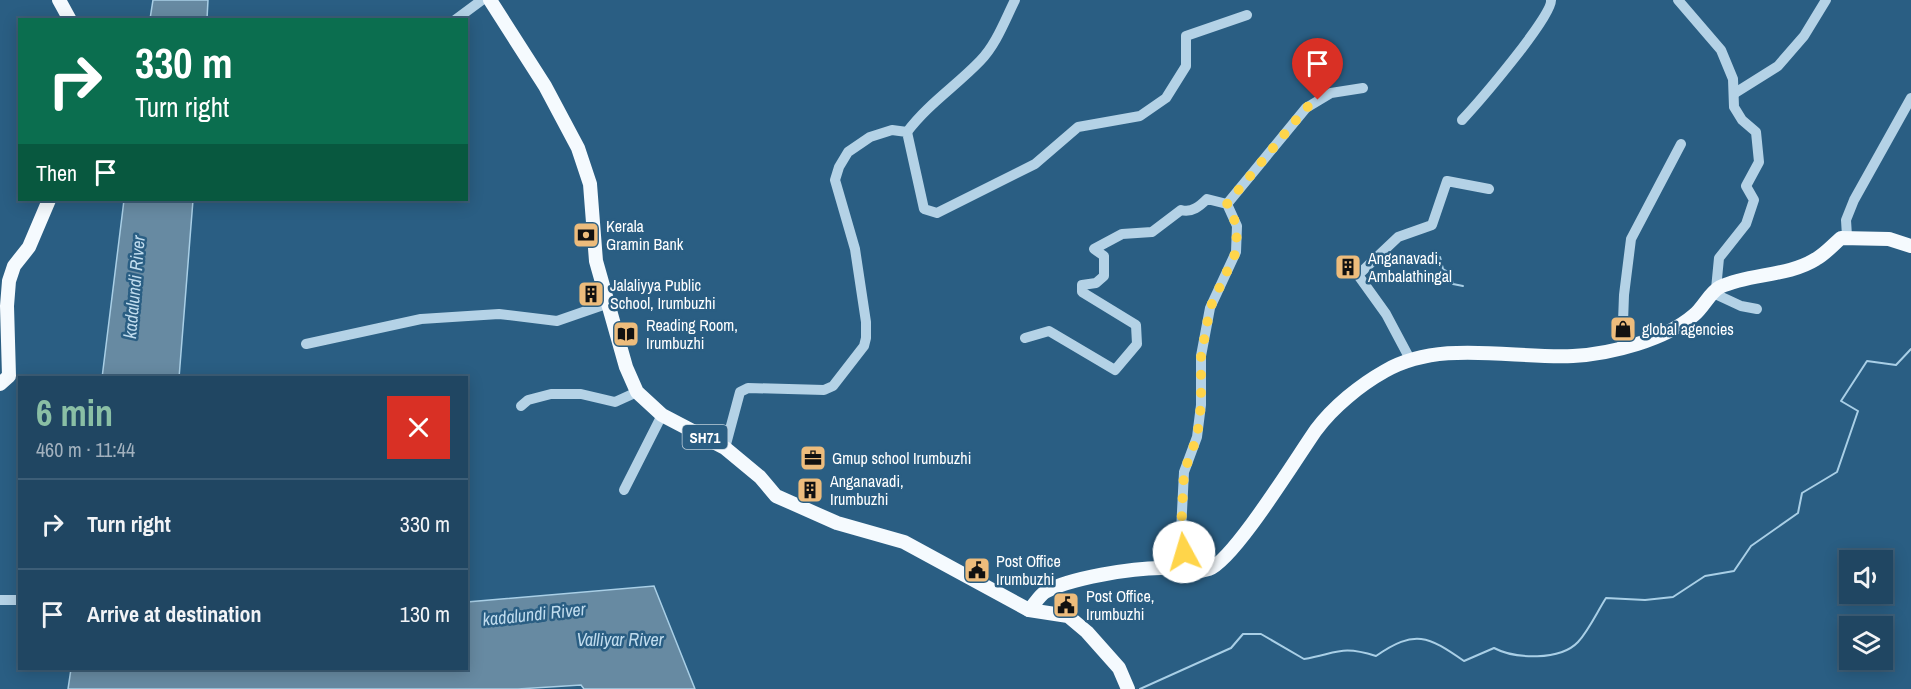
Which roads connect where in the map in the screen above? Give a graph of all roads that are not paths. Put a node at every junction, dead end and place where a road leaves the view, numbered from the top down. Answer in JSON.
{"nodes":[{"id":1,"x":59,"y":0,"type":"edge"},
{"id":2,"x":482,"y":0,"type":"edge"},
{"id":3,"x":490,"y":0,"type":"edge"},
{"id":4,"x":1015,"y":0,"type":"edge"},
{"id":5,"x":1551,"y":0,"type":"edge"},
{"id":6,"x":1678,"y":0,"type":"edge"},
{"id":7,"x":1826,"y":0,"type":"edge"},
{"id":8,"x":1247,"y":15,"type":"dead end"},
{"id":9,"x":69,"y":18,"type":"edge"},
{"id":10,"x":458,"y":18,"type":"edge"},
{"id":11,"x":1363,"y":88,"type":"dead end"},
{"id":12,"x":1735,"y":93,"type":"junction"},
{"id":13,"x":1911,"y":98,"type":"edge"},
{"id":14,"x":1462,"y":120,"type":"dead end"},
{"id":15,"x":907,"y":132,"type":"junction"},
{"id":16,"x":1680,"y":144,"type":"dead end"},
{"id":17,"x":1489,"y":189,"type":"dead end"},
{"id":18,"x":49,"y":201,"type":"edge"},
{"id":19,"x":1227,"y":204,"type":"junction"},
{"id":20,"x":1847,"y":236,"type":"junction"},
{"id":21,"x":1911,"y":246,"type":"edge"},
{"id":22,"x":1714,"y":291,"type":"junction"},
{"id":23,"x":609,"y":303,"type":"junction"},
{"id":24,"x":1757,"y":309,"type":"dead end"},
{"id":25,"x":1025,"y":338,"type":"dead end"},
{"id":26,"x":306,"y":344,"type":"dead end"},
{"id":27,"x":1622,"y":349,"type":"junction"},
{"id":28,"x":1411,"y":361,"type":"junction"},
{"id":29,"x":0,"y":384,"type":"edge"},
{"id":30,"x":637,"y":392,"type":"junction"},
{"id":31,"x":520,"y":406,"type":"dead end"},
{"id":32,"x":662,"y":415,"type":"junction"},
{"id":33,"x":725,"y":448,"type":"junction"},
{"id":34,"x":624,"y":490,"type":"dead end"},
{"id":35,"x":1187,"y":573,"type":"junction"},
{"id":36,"x":0,"y":600,"type":"edge"},
{"id":37,"x":18,"y":600,"type":"edge"},
{"id":38,"x":1029,"y":610,"type":"junction"},
{"id":39,"x":1128,"y":689,"type":"edge"}],
"edges":[{"from":1,"to":9,"type":"main road"},
{"from":2,"to":10,"type":"street"},
{"from":3,"to":23,"type":"main road","number":"SH71"},
{"from":4,"to":15,"type":"street"},
{"from":5,"to":14,"type":"street"},
{"from":6,"to":12,"type":"street"},
{"from":7,"to":12,"type":"street"},
{"from":8,"to":15,"type":"street"},
{"from":11,"to":19,"type":"street"},
{"from":12,"to":22,"type":"street"},
{"from":13,"to":20,"type":"street"},
{"from":15,"to":33,"type":"street"},
{"from":16,"to":27,"type":"street"},
{"from":17,"to":28,"type":"street"},
{"from":18,"to":29,"type":"main road"},
{"from":19,"to":25,"type":"street"},
{"from":19,"to":35,"type":"street"},
{"from":20,"to":21,"type":"main road"},
{"from":20,"to":22,"type":"main road"},
{"from":22,"to":24,"type":"street"},
{"from":22,"to":27,"type":"main road"},
{"from":23,"to":26,"type":"street"},
{"from":23,"to":30,"type":"main road","number":"SH71"},
{"from":27,"to":28,"type":"main road"},
{"from":28,"to":35,"type":"main road"},
{"from":30,"to":31,"type":"street"},
{"from":30,"to":32,"type":"main road","number":"SH71"},
{"from":32,"to":33,"type":"main road","number":"SH71"},
{"from":32,"to":34,"type":"street"},
{"from":33,"to":38,"type":"main road","number":"SH71"},
{"from":35,"to":38,"type":"main road"},
{"from":36,"to":37,"type":"street"},
{"from":38,"to":39,"type":"main road","number":"SH71"}]}
